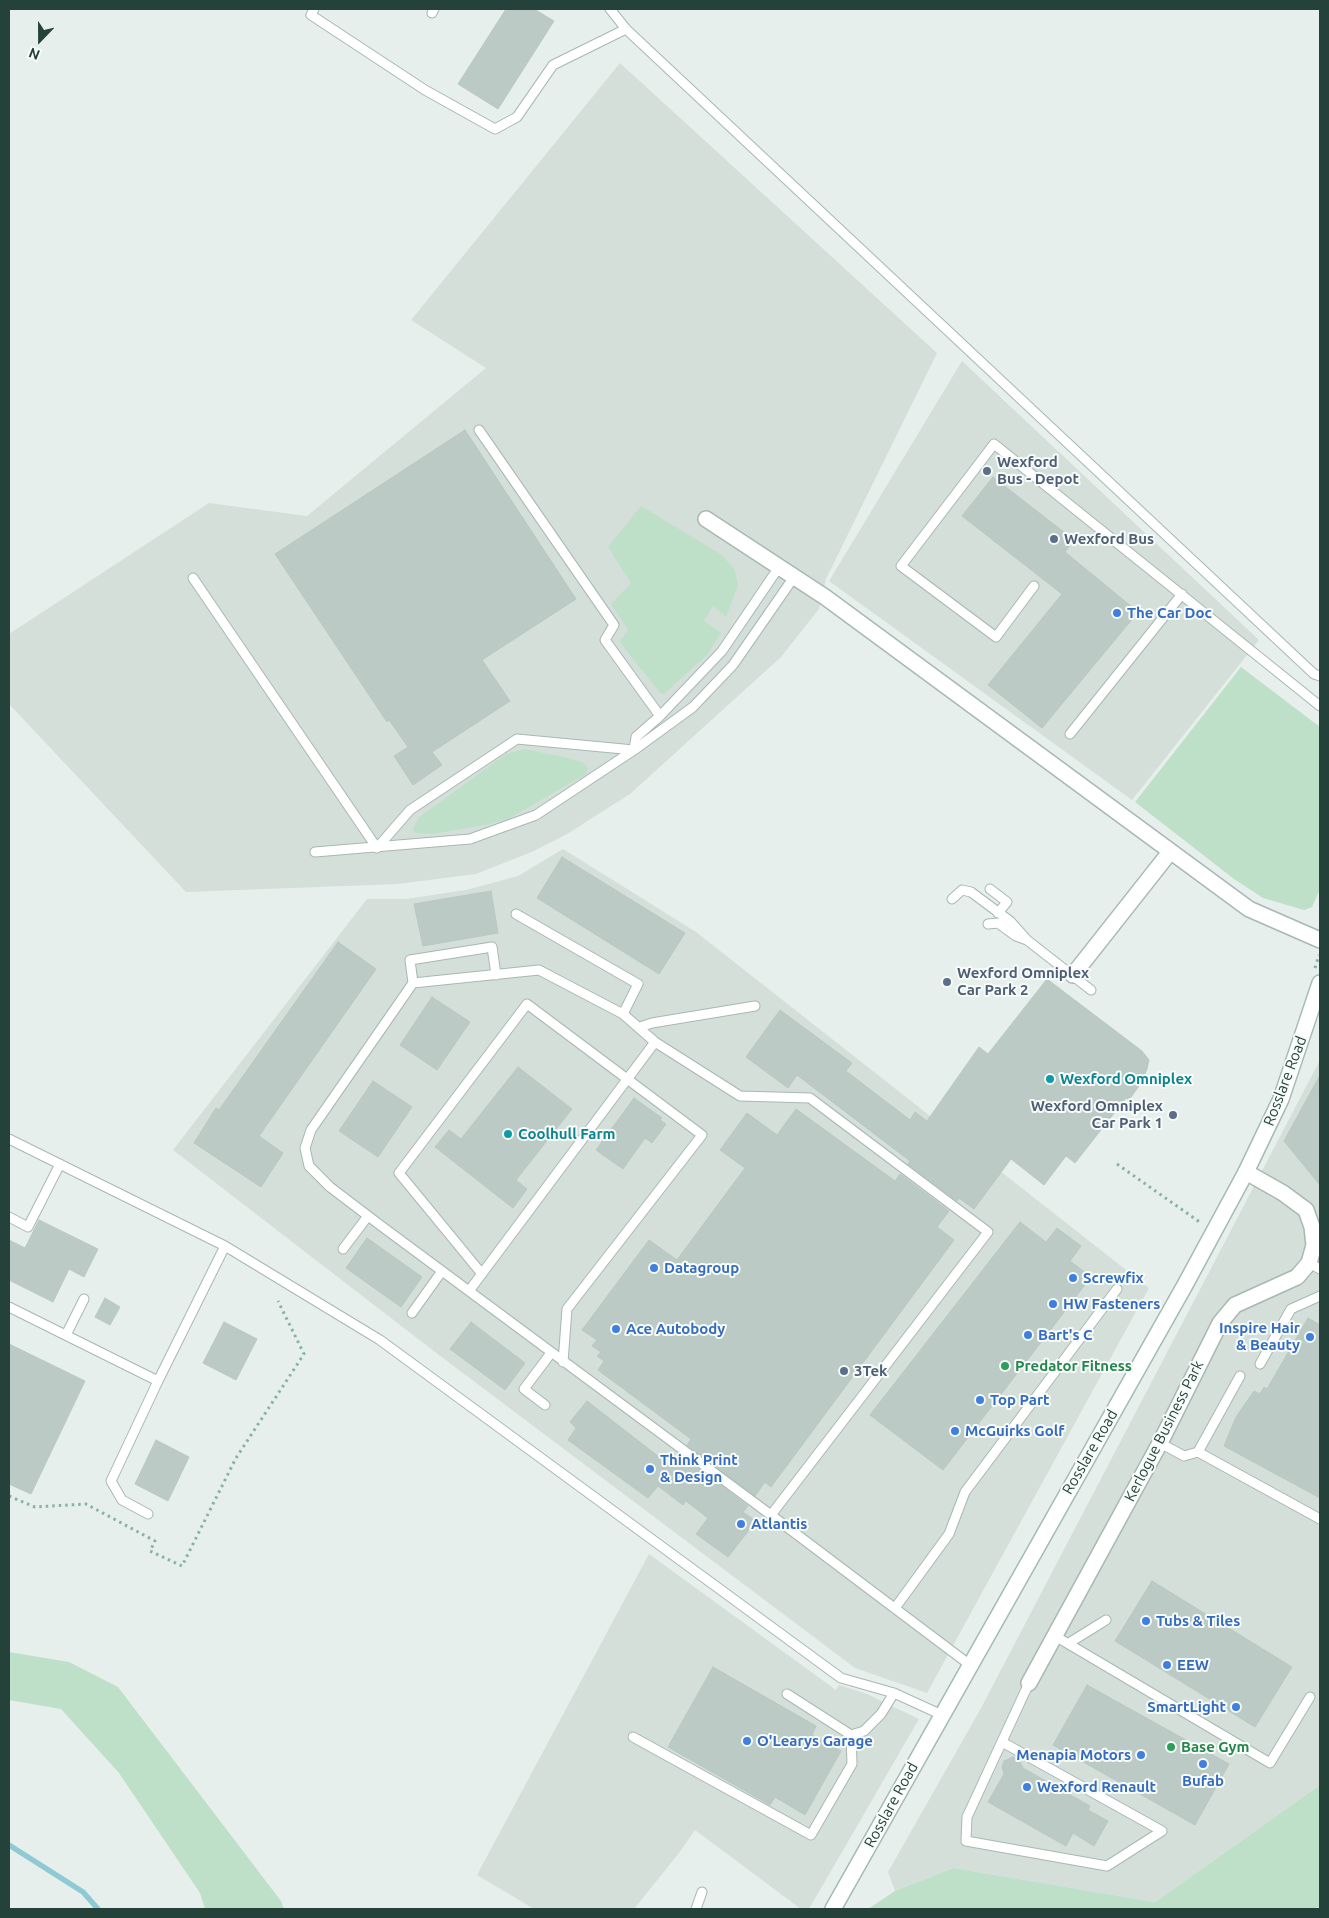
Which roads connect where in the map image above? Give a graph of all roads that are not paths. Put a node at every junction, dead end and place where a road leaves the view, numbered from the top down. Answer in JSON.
{"nodes":[{"id":1,"x":314,"y":9,"type":"edge"},
{"id":2,"x":610,"y":9,"type":"edge"},
{"id":3,"x":626,"y":29,"type":"junction"},
{"id":4,"x":479,"y":430,"type":"dead end"},
{"id":5,"x":706,"y":519,"type":"dead end"},
{"id":6,"x":779,"y":567,"type":"junction"},
{"id":7,"x":794,"y":577,"type":"junction"},
{"id":8,"x":193,"y":578,"type":"dead end"},
{"id":9,"x":1034,"y":586,"type":"dead end"},
{"id":10,"x":1182,"y":594,"type":"junction"},
{"id":11,"x":1320,"y":676,"type":"edge"},
{"id":12,"x":1320,"y":706,"type":"edge"},
{"id":13,"x":660,"y":716,"type":"junction"},
{"id":14,"x":1070,"y":734,"type":"dead end"},
{"id":15,"x":634,"y":750,"type":"junction"},
{"id":16,"x":377,"y":848,"type":"junction"},
{"id":17,"x":315,"y":852,"type":"dead end"},
{"id":18,"x":1170,"y":852,"type":"junction"},
{"id":19,"x":990,"y":889,"type":"dead end"},
{"id":20,"x":952,"y":899,"type":"dead end"},
{"id":21,"x":998,"y":913,"type":"junction"},
{"id":22,"x":516,"y":914,"type":"dead end"},
{"id":23,"x":988,"y":924,"type":"dead end"},
{"id":24,"x":1027,"y":940,"type":"junction"},
{"id":25,"x":1320,"y":940,"type":"edge"},
{"id":26,"x":496,"y":975,"type":"junction"},
{"id":27,"x":1073,"y":976,"type":"junction"},
{"id":28,"x":414,"y":983,"type":"junction"},
{"id":29,"x":1320,"y":983,"type":"edge"},
{"id":30,"x":1091,"y":990,"type":"dead end"},
{"id":31,"x":755,"y":1006,"type":"dead end"},
{"id":32,"x":623,"y":1014,"type":"junction"},
{"id":33,"x":640,"y":1027,"type":"junction"},
{"id":34,"x":655,"y":1042,"type":"junction"},
{"id":35,"x":628,"y":1079,"type":"junction"},
{"id":36,"x":9,"y":1140,"type":"edge"},
{"id":37,"x":60,"y":1164,"type":"junction"},
{"id":38,"x":1246,"y":1172,"type":"junction"},
{"id":39,"x":368,"y":1216,"type":"junction"},
{"id":40,"x":9,"y":1218,"type":"edge"},
{"id":41,"x":225,"y":1246,"type":"junction"},
{"id":42,"x":343,"y":1249,"type":"dead end"},
{"id":43,"x":1315,"y":1266,"type":"edge"},
{"id":44,"x":442,"y":1271,"type":"junction"},
{"id":45,"x":482,"y":1274,"type":"junction"},
{"id":46,"x":1117,"y":1289,"type":"dead end"},
{"id":47,"x":469,"y":1291,"type":"junction"},
{"id":48,"x":1320,"y":1296,"type":"edge"},
{"id":49,"x":84,"y":1299,"type":"dead end"},
{"id":50,"x":9,"y":1307,"type":"edge"},
{"id":51,"x":412,"y":1313,"type":"dead end"},
{"id":52,"x":66,"y":1335,"type":"junction"},
{"id":53,"x":551,"y":1353,"type":"junction"},
{"id":54,"x":562,"y":1362,"type":"junction"},
{"id":55,"x":1260,"y":1364,"type":"dead end"},
{"id":56,"x":1240,"y":1376,"type":"dead end"},
{"id":57,"x":158,"y":1381,"type":"junction"},
{"id":58,"x":545,"y":1405,"type":"dead end"},
{"id":59,"x":1160,"y":1443,"type":"junction"},
{"id":60,"x":1198,"y":1452,"type":"junction"},
{"id":61,"x":148,"y":1514,"type":"dead end"},
{"id":62,"x":771,"y":1515,"type":"junction"},
{"id":63,"x":1320,"y":1519,"type":"edge"},
{"id":64,"x":895,"y":1608,"type":"junction"},
{"id":65,"x":1106,"y":1620,"type":"dead end"},
{"id":66,"x":1062,"y":1639,"type":"junction"},
{"id":67,"x":970,"y":1665,"type":"junction"},
{"id":68,"x":1030,"y":1683,"type":"joint"},
{"id":69,"x":787,"y":1694,"type":"dead end"},
{"id":70,"x":894,"y":1694,"type":"junction"},
{"id":71,"x":1310,"y":1697,"type":"dead end"},
{"id":72,"x":942,"y":1715,"type":"junction"},
{"id":73,"x":851,"y":1735,"type":"junction"},
{"id":74,"x":633,"y":1737,"type":"dead end"},
{"id":75,"x":1002,"y":1742,"type":"junction"},
{"id":76,"x":702,"y":1892,"type":"dead end"},
{"id":77,"x":696,"y":1909,"type":"edge"},
{"id":78,"x":833,"y":1909,"type":"edge"}],
"edges":[{"from":1,"to":3,"type":"lane"},
{"from":2,"to":3,"type":"lane"},
{"from":3,"to":11,"type":"lane"},
{"from":4,"to":13,"type":"lane"},
{"from":5,"to":6,"type":"street"},
{"from":6,"to":7,"type":"street"},
{"from":6,"to":13,"type":"lane"},
{"from":7,"to":15,"type":"lane"},
{"from":7,"to":18,"type":"street"},
{"from":8,"to":16,"type":"lane"},
{"from":9,"to":10,"type":"lane"},
{"from":10,"to":12,"type":"lane"},
{"from":10,"to":14,"type":"lane"},
{"from":13,"to":15,"type":"lane"},
{"from":15,"to":16,"type":"lane"},
{"from":15,"to":16,"type":"lane"},
{"from":16,"to":17,"type":"lane"},
{"from":18,"to":25,"type":"street"},
{"from":18,"to":27,"type":"street"},
{"from":19,"to":21,"type":"lane"},
{"from":20,"to":21,"type":"lane"},
{"from":21,"to":24,"type":"lane"},
{"from":22,"to":32,"type":"lane"},
{"from":23,"to":24,"type":"lane"},
{"from":24,"to":27,"type":"lane"},
{"from":26,"to":28,"type":"lane"},
{"from":26,"to":28,"type":"lane"},
{"from":26,"to":32,"type":"lane"},
{"from":27,"to":30,"type":"lane"},
{"from":28,"to":39,"type":"lane"},
{"from":29,"to":38,"type":"street","name":"Rosslare Road"},
{"from":31,"to":33,"type":"lane"},
{"from":32,"to":33,"type":"lane"},
{"from":33,"to":34,"type":"lane"},
{"from":34,"to":35,"type":"lane"},
{"from":34,"to":62,"type":"lane"},
{"from":35,"to":45,"type":"lane"},
{"from":35,"to":45,"type":"lane"},
{"from":35,"to":54,"type":"lane"},
{"from":36,"to":37,"type":"lane"},
{"from":37,"to":40,"type":"lane"},
{"from":37,"to":41,"type":"lane"},
{"from":38,"to":43,"type":"street","name":"Kerlogue Business Park"},
{"from":38,"to":67,"type":"street","name":"Rosslare Road"},
{"from":39,"to":42,"type":"lane"},
{"from":39,"to":44,"type":"lane"},
{"from":41,"to":57,"type":"lane"},
{"from":41,"to":70,"type":"lane"},
{"from":43,"to":59,"type":"street","name":"Kerlogue Business Park"},
{"from":44,"to":47,"type":"lane"},
{"from":44,"to":51,"type":"lane"},
{"from":45,"to":47,"type":"lane"},
{"from":46,"to":64,"type":"lane"},
{"from":47,"to":53,"type":"lane"},
{"from":48,"to":55,"type":"lane"},
{"from":49,"to":52,"type":"lane"},
{"from":50,"to":52,"type":"lane"},
{"from":52,"to":57,"type":"lane"},
{"from":53,"to":54,"type":"lane"},
{"from":53,"to":58,"type":"lane"},
{"from":54,"to":62,"type":"lane"},
{"from":56,"to":60,"type":"lane"},
{"from":57,"to":61,"type":"lane"},
{"from":59,"to":60,"type":"lane"},
{"from":59,"to":66,"type":"street","name":"Kerlogue Business Park"},
{"from":60,"to":63,"type":"lane"},
{"from":62,"to":64,"type":"lane"},
{"from":64,"to":67,"type":"lane"},
{"from":65,"to":66,"type":"lane"},
{"from":66,"to":68,"type":"street","name":"Kerlogue Business Park"},
{"from":66,"to":71,"type":"lane"},
{"from":67,"to":72,"type":"street","name":"Rosslare Road"},
{"from":68,"to":75,"type":"lane","name":"Kerlogue Business Park"},
{"from":69,"to":73,"type":"lane"},
{"from":70,"to":72,"type":"lane"},
{"from":70,"to":73,"type":"lane"},
{"from":72,"to":78,"type":"street","name":"Rosslare Road"},
{"from":73,"to":74,"type":"lane"},
{"from":75,"to":75,"type":"lane","name":"Kerlogue Business Park"},
{"from":76,"to":77,"type":"lane"}]}
